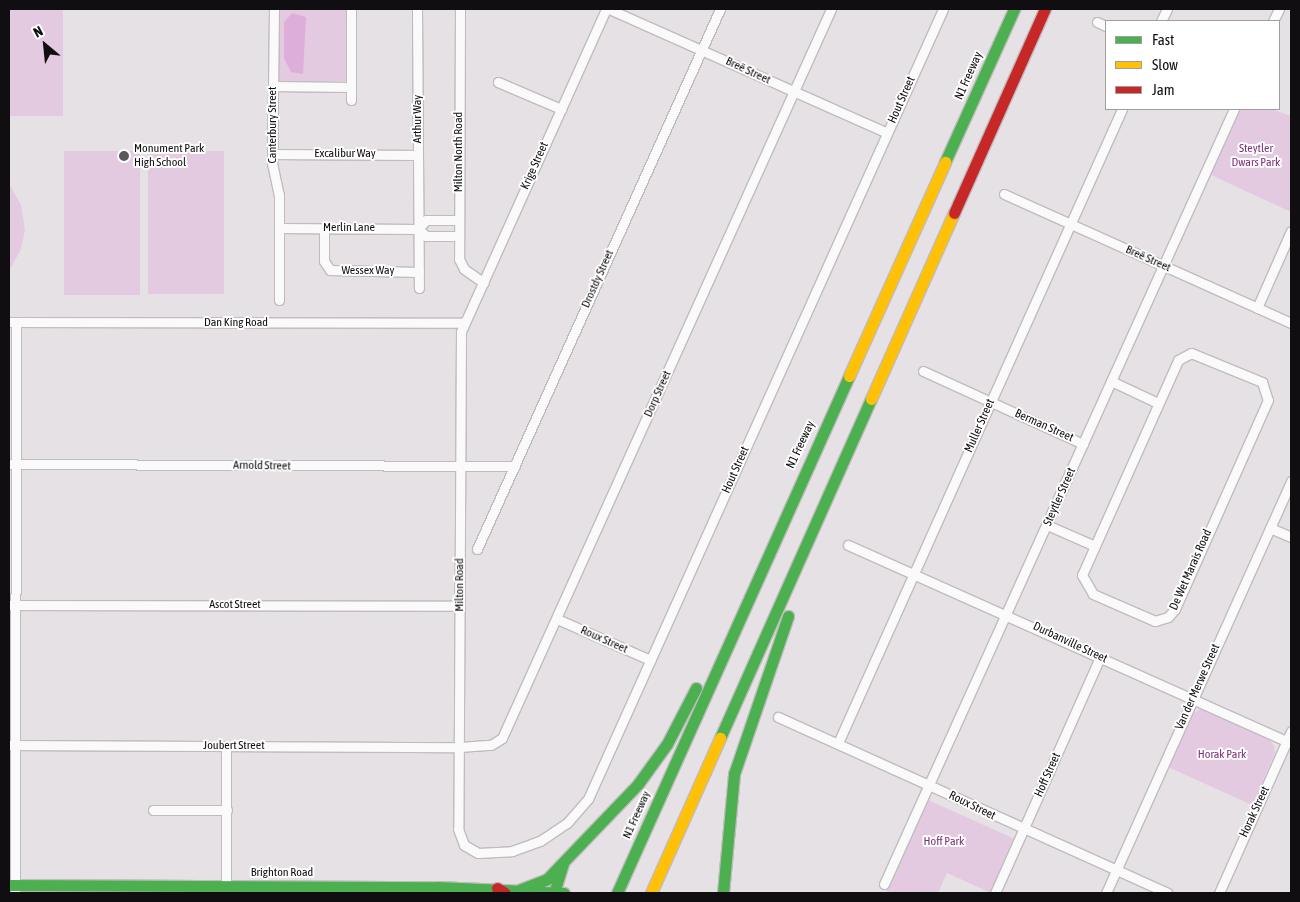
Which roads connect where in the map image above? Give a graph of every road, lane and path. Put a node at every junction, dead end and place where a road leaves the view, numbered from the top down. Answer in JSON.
{"nodes":[{"id":1,"x":274,"y":9,"type":"edge"},
{"id":2,"x":351,"y":9,"type":"edge"},
{"id":3,"x":417,"y":9,"type":"edge"},
{"id":4,"x":460,"y":9,"type":"edge"},
{"id":5,"x":608,"y":9,"type":"edge"},
{"id":6,"x":720,"y":9,"type":"edge"},
{"id":7,"x":831,"y":9,"type":"edge"},
{"id":8,"x":943,"y":9,"type":"edge"},
{"id":9,"x":1014,"y":9,"type":"edge"},
{"id":10,"x":1045,"y":9,"type":"edge"},
{"id":11,"x":1097,"y":22,"type":"dead end"},
{"id":12,"x":1105,"y":26,"type":"edge"},
{"id":13,"x":701,"y":49,"type":"junction"},
{"id":14,"x":498,"y":82,"type":"dead end"},
{"id":15,"x":273,"y":86,"type":"junction"},
{"id":16,"x":351,"y":87,"type":"junction"},
{"id":17,"x":794,"y":92,"type":"junction"},
{"id":18,"x":351,"y":100,"type":"dead end"},
{"id":19,"x":561,"y":109,"type":"junction"},
{"id":20,"x":1122,"y":110,"type":"edge"},
{"id":21,"x":1234,"y":110,"type":"edge"},
{"id":22,"x":887,"y":133,"type":"junction"},
{"id":23,"x":272,"y":154,"type":"junction"},
{"id":24,"x":418,"y":154,"type":"junction"},
{"id":25,"x":1004,"y":194,"type":"dead end"},
{"id":26,"x":459,"y":220,"type":"junction"},
{"id":27,"x":1070,"y":224,"type":"junction"},
{"id":28,"x":279,"y":228,"type":"junction"},
{"id":29,"x":324,"y":228,"type":"junction"},
{"id":30,"x":418,"y":228,"type":"junction"},
{"id":31,"x":1291,"y":231,"type":"edge"},
{"id":32,"x":459,"y":236,"type":"junction"},
{"id":33,"x":1164,"y":266,"type":"junction"},
{"id":34,"x":418,"y":272,"type":"junction"},
{"id":35,"x":484,"y":283,"type":"junction"},
{"id":36,"x":419,"y":288,"type":"dead end"},
{"id":37,"x":279,"y":300,"type":"dead end"},
{"id":38,"x":1257,"y":308,"type":"junction"},
{"id":39,"x":12,"y":322,"type":"edge"},
{"id":40,"x":463,"y":323,"type":"junction"},
{"id":41,"x":1291,"y":323,"type":"edge"},
{"id":42,"x":923,"y":371,"type":"dead end"},
{"id":43,"x":1112,"y":381,"type":"junction"},
{"id":44,"x":991,"y":402,"type":"junction"},
{"id":45,"x":1158,"y":403,"type":"junction"},
{"id":46,"x":1083,"y":444,"type":"junction"},
{"id":47,"x":12,"y":464,"type":"edge"},
{"id":48,"x":460,"y":465,"type":"junction"},
{"id":49,"x":515,"y":466,"type":"junction"},
{"id":50,"x":1291,"y":481,"type":"edge"},
{"id":51,"x":822,"y":513,"type":"junction"},
{"id":52,"x":781,"y":521,"type":"junction"},
{"id":53,"x":1047,"y":525,"type":"junction"},
{"id":54,"x":1270,"y":528,"type":"junction"},
{"id":55,"x":1291,"y":537,"type":"edge"},
{"id":56,"x":848,"y":545,"type":"dead end"},
{"id":57,"x":1095,"y":546,"type":"junction"},
{"id":58,"x":477,"y":549,"type":"dead end"},
{"id":59,"x":913,"y":575,"type":"junction"},
{"id":60,"x":12,"y":605,"type":"edge"},
{"id":61,"x":460,"y":606,"type":"junction"},
{"id":62,"x":1006,"y":614,"type":"junction"},
{"id":63,"x":557,"y":619,"type":"junction"},
{"id":64,"x":1100,"y":657,"type":"junction"},
{"id":65,"x":650,"y":660,"type":"junction"},
{"id":66,"x":1192,"y":698,"type":"junction"},
{"id":67,"x":778,"y":717,"type":"dead end"},
{"id":68,"x":1291,"y":731,"type":"edge"},
{"id":69,"x":1289,"y":742,"type":"edge"},
{"id":70,"x":838,"y":743,"type":"junction"},
{"id":71,"x":12,"y":745,"type":"edge"},
{"id":72,"x":226,"y":747,"type":"junction"},
{"id":73,"x":459,"y":747,"type":"junction"},
{"id":74,"x":929,"y":785,"type":"junction"},
{"id":75,"x":154,"y":810,"type":"dead end"},
{"id":76,"x":227,"y":810,"type":"junction"},
{"id":77,"x":1024,"y":831,"type":"junction"},
{"id":78,"x":464,"y":845,"type":"joint"},
{"id":79,"x":564,"y":861,"type":"junction"},
{"id":80,"x":1116,"y":870,"type":"junction"},
{"id":81,"x":884,"y":884,"type":"dead end"},
{"id":82,"x":13,"y":888,"type":"edge"},
{"id":83,"x":226,"y":890,"type":"edge"},
{"id":84,"x":519,"y":890,"type":"junction"},
{"id":85,"x":501,"y":891,"type":"edge"},
{"id":86,"x":725,"y":891,"type":"edge"},
{"id":87,"x":558,"y":893,"type":"edge"},
{"id":88,"x":617,"y":893,"type":"edge"},
{"id":89,"x":651,"y":893,"type":"edge"},
{"id":90,"x":996,"y":893,"type":"edge"},
{"id":91,"x":1106,"y":893,"type":"edge"},
{"id":92,"x":1167,"y":893,"type":"edge"},
{"id":93,"x":1219,"y":893,"type":"edge"}],
"edges":[{"from":1,"to":15,"type":"street","name":"Canterbury Street"},
{"from":2,"to":16,"type":"street"},
{"from":3,"to":24,"type":"street","name":"Arthur Way"},
{"from":4,"to":26,"type":"street","name":"Milton North Road"},
{"from":5,"to":13,"type":"street","name":"Breë Street"},
{"from":5,"to":19,"type":"street","name":"Krige Street"},
{"from":6,"to":13,"type":"street","name":"Drostdy Street"},
{"from":7,"to":17,"type":"street","name":"Dorp Street"},
{"from":8,"to":22,"type":"street","name":"Hout Street"},
{"from":9,"to":52,"type":"main road","name":"N1 Freeway"},
{"from":10,"to":51,"type":"main road"},
{"from":11,"to":12,"type":"street"},
{"from":13,"to":17,"type":"street","name":"Breë Street"},
{"from":13,"to":49,"type":"street","name":"Drostdy Street"},
{"from":14,"to":19,"type":"street"},
{"from":15,"to":16,"type":"street"},
{"from":15,"to":23,"type":"street","name":"Canterbury Street"},
{"from":16,"to":18,"type":"street"},
{"from":17,"to":22,"type":"street","name":"Breë Street"},
{"from":17,"to":63,"type":"street","name":"Dorp Street"},
{"from":19,"to":35,"type":"street","name":"Krige Street"},
{"from":20,"to":27,"type":"street","name":"Muller Street"},
{"from":21,"to":33,"type":"street","name":"Steytler Street"},
{"from":22,"to":65,"type":"street","name":"Hout Street"},
{"from":23,"to":24,"type":"street","name":"Excalibur Way"},
{"from":23,"to":28,"type":"street","name":"Canterbury Street"},
{"from":24,"to":30,"type":"street","name":"Arthur Way"},
{"from":25,"to":27,"type":"street","name":"Breë Street"},
{"from":26,"to":30,"type":"street","name":"Merlin Lane"},
{"from":26,"to":32,"type":"street","name":"Milton North Road"},
{"from":27,"to":33,"type":"street","name":"Breë Street"},
{"from":27,"to":44,"type":"street","name":"Muller Street"},
{"from":28,"to":29,"type":"street","name":"Merlin Lane"},
{"from":28,"to":37,"type":"street","name":"Canterbury Street"},
{"from":29,"to":30,"type":"street","name":"Merlin Lane"},
{"from":29,"to":34,"type":"street","name":"Wessex Way"},
{"from":30,"to":32,"type":"street","name":"Merlin Lane"},
{"from":30,"to":34,"type":"street"},
{"from":31,"to":38,"type":"street"},
{"from":32,"to":35,"type":"street","name":"Milton North Road"},
{"from":33,"to":38,"type":"street","name":"Breë Street"},
{"from":33,"to":43,"type":"street","name":"Steytler Street"},
{"from":34,"to":36,"type":"street"},
{"from":35,"to":40,"type":"street","name":"Krige Street"},
{"from":38,"to":41,"type":"street","name":"Breë Street"},
{"from":39,"to":40,"type":"street","name":"Dan King Road"},
{"from":39,"to":47,"type":"street"},
{"from":40,"to":48,"type":"street","name":"Milton Road"},
{"from":42,"to":44,"type":"street","name":"Berman Street"},
{"from":43,"to":45,"type":"street"},
{"from":43,"to":46,"type":"street","name":"Steytler Street"},
{"from":44,"to":46,"type":"street","name":"Berman Street"},
{"from":44,"to":59,"type":"street","name":"Muller Street"},
{"from":45,"to":57,"type":"street","name":"De Wet Marais Road"},
{"from":45,"to":57,"type":"street","name":"De Wet Marais Road"},
{"from":46,"to":53,"type":"street","name":"Steytler Street"},
{"from":47,"to":48,"type":"street","name":"Arnold Street"},
{"from":47,"to":60,"type":"street"},
{"from":48,"to":49,"type":"street","name":"Arnold Street"},
{"from":48,"to":61,"type":"street","name":"Milton Road"},
{"from":49,"to":58,"type":"street","name":"Drostdy Street"},
{"from":50,"to":54,"type":"street","name":"Van der Merwe Street"},
{"from":51,"to":86,"type":"main road"},
{"from":51,"to":89,"type":"main road"},
{"from":52,"to":79,"type":"main road"},
{"from":52,"to":88,"type":"main road","name":"N1 Freeway"},
{"from":53,"to":57,"type":"street"},
{"from":53,"to":62,"type":"street","name":"Steytler Street"},
{"from":54,"to":55,"type":"street"},
{"from":54,"to":66,"type":"street","name":"Van der Merwe Street"},
{"from":56,"to":59,"type":"street","name":"Durbanville Street"},
{"from":59,"to":62,"type":"street","name":"Durbanville Street"},
{"from":59,"to":70,"type":"street","name":"Muller Street"},
{"from":60,"to":61,"type":"street","name":"Ascot Street"},
{"from":60,"to":71,"type":"street"},
{"from":61,"to":73,"type":"street","name":"Milton Road"},
{"from":62,"to":64,"type":"street","name":"Durbanville Street"},
{"from":62,"to":74,"type":"street","name":"Steytler Street"},
{"from":63,"to":65,"type":"street","name":"Roux Street"},
{"from":63,"to":73,"type":"street","name":"Dorp Street"},
{"from":64,"to":66,"type":"street","name":"Durbanville Street"},
{"from":64,"to":77,"type":"street","name":"Hoff Street"},
{"from":65,"to":78,"type":"street","name":"Hout Street"},
{"from":66,"to":69,"type":"street","name":"Durbanville Street"},
{"from":66,"to":80,"type":"street","name":"Van der Merwe Street"},
{"from":67,"to":70,"type":"street","name":"Roux Street"},
{"from":68,"to":69,"type":"street","name":"Horak Street"},
{"from":69,"to":93,"type":"street","name":"Horak Street"},
{"from":70,"to":74,"type":"street","name":"Roux Street"},
{"from":71,"to":72,"type":"street","name":"Joubert Street"},
{"from":71,"to":82,"type":"street"},
{"from":72,"to":73,"type":"street","name":"Joubert Street"},
{"from":72,"to":76,"type":"street"},
{"from":73,"to":78,"type":"street","name":"Milton Road"},
{"from":74,"to":77,"type":"street","name":"Roux Street"},
{"from":74,"to":81,"type":"street","name":"Steytler Street"},
{"from":75,"to":76,"type":"street"},
{"from":76,"to":83,"type":"street"},
{"from":77,"to":80,"type":"street","name":"Roux Street"},
{"from":77,"to":90,"type":"street","name":"Hoff Street"},
{"from":79,"to":84,"type":"main road"},
{"from":79,"to":87,"type":"main road"},
{"from":80,"to":91,"type":"street","name":"Van der Merwe Street"},
{"from":80,"to":92,"type":"street","name":"Roux Street"},
{"from":82,"to":83,"type":"main road","name":"Brighton Road"},
{"from":83,"to":85,"type":"main road","name":"Brighton Road"},
{"from":84,"to":85,"type":"main road","name":"Brighton Road"},
{"from":84,"to":87,"type":"main road","name":"Brighton Road"}]}
